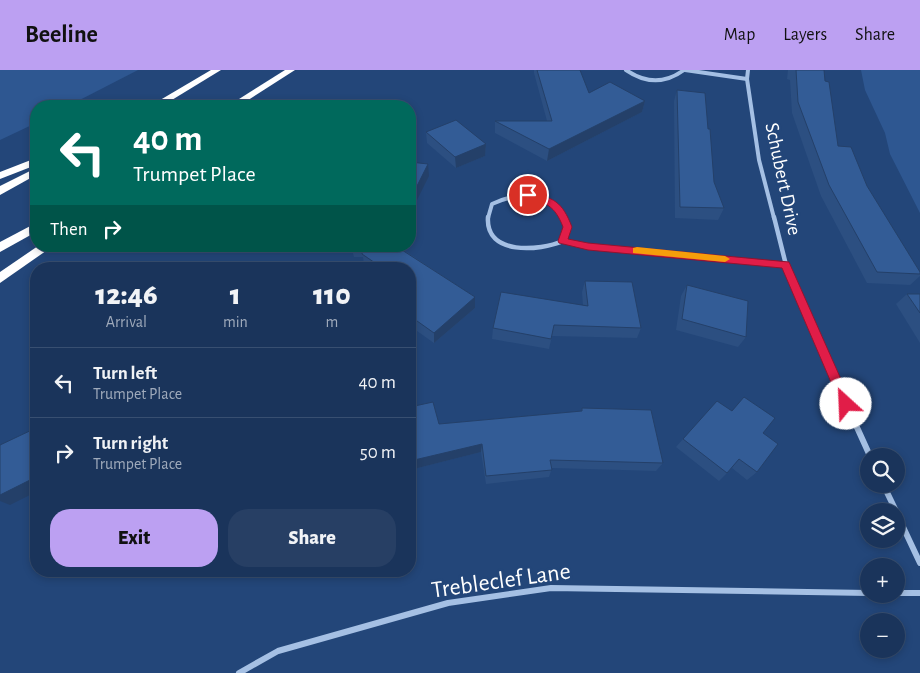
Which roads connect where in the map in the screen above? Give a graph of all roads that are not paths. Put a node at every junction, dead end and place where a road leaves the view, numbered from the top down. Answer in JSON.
{"nodes":[{"id":1,"x":217,"y":70,"type":"edge"},
{"id":2,"x":291,"y":70,"type":"edge"},
{"id":3,"x":297,"y":70,"type":"edge"},
{"id":4,"x":626,"y":70,"type":"edge"},
{"id":5,"x":684,"y":70,"type":"edge"},
{"id":6,"x":748,"y":70,"type":"edge"},
{"id":7,"x":747,"y":78,"type":"junction"},
{"id":8,"x":165,"y":100,"type":"edge"},
{"id":9,"x":243,"y":100,"type":"edge"},
{"id":10,"x":254,"y":100,"type":"edge"},
{"id":11,"x":30,"y":164,"type":"edge"},
{"id":12,"x":30,"y":175,"type":"edge"},
{"id":13,"x":0,"y":176,"type":"edge"},
{"id":14,"x":0,"y":191,"type":"edge"},
{"id":15,"x":30,"y":230,"type":"edge"},
{"id":16,"x":563,"y":241,"type":"junction"},
{"id":17,"x":0,"y":248,"type":"edge"},
{"id":18,"x":38,"y":252,"type":"edge"},
{"id":19,"x":786,"y":264,"type":"junction"},
{"id":20,"x":0,"y":278,"type":"edge"},
{"id":21,"x":866,"y":448,"type":"edge"},
{"id":22,"x":905,"y":531,"type":"edge"},
{"id":23,"x":920,"y":563,"type":"edge"},
{"id":24,"x":860,"y":593,"type":"edge"},
{"id":25,"x":905,"y":593,"type":"edge"},
{"id":26,"x":920,"y":593,"type":"edge"},
{"id":27,"x":239,"y":673,"type":"edge"}],
"edges":[{"from":1,"to":8,"type":"highway"},
{"from":2,"to":9,"type":"highway"},
{"from":3,"to":10,"type":"highway"},
{"from":4,"to":5,"type":"street"},
{"from":5,"to":7,"type":"street"},
{"from":6,"to":7,"type":"street","name":"Schubert Drive"},
{"from":7,"to":19,"type":"street","name":"Schubert Drive"},
{"from":11,"to":13,"type":"highway"},
{"from":12,"to":14,"type":"highway"},
{"from":15,"to":17,"type":"highway"},
{"from":16,"to":16,"type":"street"},
{"from":16,"to":19,"type":"street"},
{"from":18,"to":20,"type":"highway"},
{"from":19,"to":21,"type":"street","name":"Schubert Drive"},
{"from":22,"to":23,"type":"street"},
{"from":24,"to":27,"type":"street","name":"Trebleclef Lane"},
{"from":25,"to":26,"type":"street"}]}
